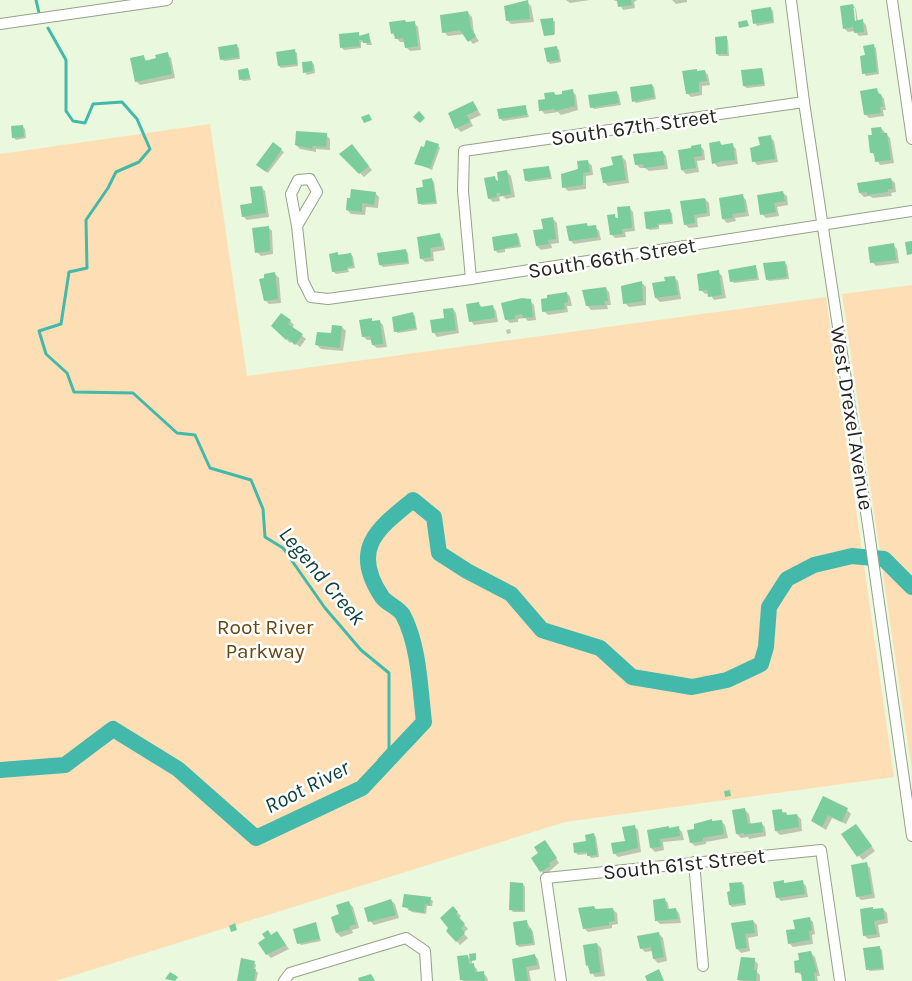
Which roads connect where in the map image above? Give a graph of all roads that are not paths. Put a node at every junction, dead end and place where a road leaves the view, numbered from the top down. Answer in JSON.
{"nodes":[{"id":1,"x":167,"y":0,"type":"edge"},
{"id":2,"x":791,"y":0,"type":"edge"},
{"id":3,"x":892,"y":0,"type":"edge"},
{"id":4,"x":0,"y":24,"type":"edge"},
{"id":5,"x":804,"y":102,"type":"junction"},
{"id":6,"x":912,"y":139,"type":"edge"},
{"id":7,"x":912,"y":211,"type":"edge"},
{"id":8,"x":297,"y":226,"type":"dead end"},
{"id":9,"x":822,"y":226,"type":"junction"},
{"id":10,"x":471,"y":279,"type":"junction"},
{"id":11,"x":912,"y":837,"type":"edge"},
{"id":12,"x":694,"y":862,"type":"junction"},
{"id":13,"x":703,"y":966,"type":"dead end"},
{"id":14,"x":284,"y":981,"type":"edge"},
{"id":15,"x":427,"y":981,"type":"edge"},
{"id":16,"x":561,"y":981,"type":"edge"},
{"id":17,"x":840,"y":981,"type":"edge"}],
"edges":[{"from":1,"to":4,"type":"street"},
{"from":2,"to":5,"type":"street","name":"West Drexel Avenue"},
{"from":3,"to":6,"type":"street"},
{"from":5,"to":9,"type":"street","name":"West Drexel Avenue"},
{"from":5,"to":10,"type":"street","name":"South 67th Street"},
{"from":7,"to":9,"type":"street","name":"South 66th Street"},
{"from":8,"to":10,"type":"street","name":"South 66th Street"},
{"from":9,"to":10,"type":"street","name":"South 66th Street"},
{"from":9,"to":11,"type":"street","name":"West Drexel Avenue"},
{"from":12,"to":13,"type":"street"},
{"from":12,"to":16,"type":"street","name":"South 61st Street"},
{"from":12,"to":17,"type":"street","name":"South 61st Street"},
{"from":14,"to":15,"type":"street"}]}
